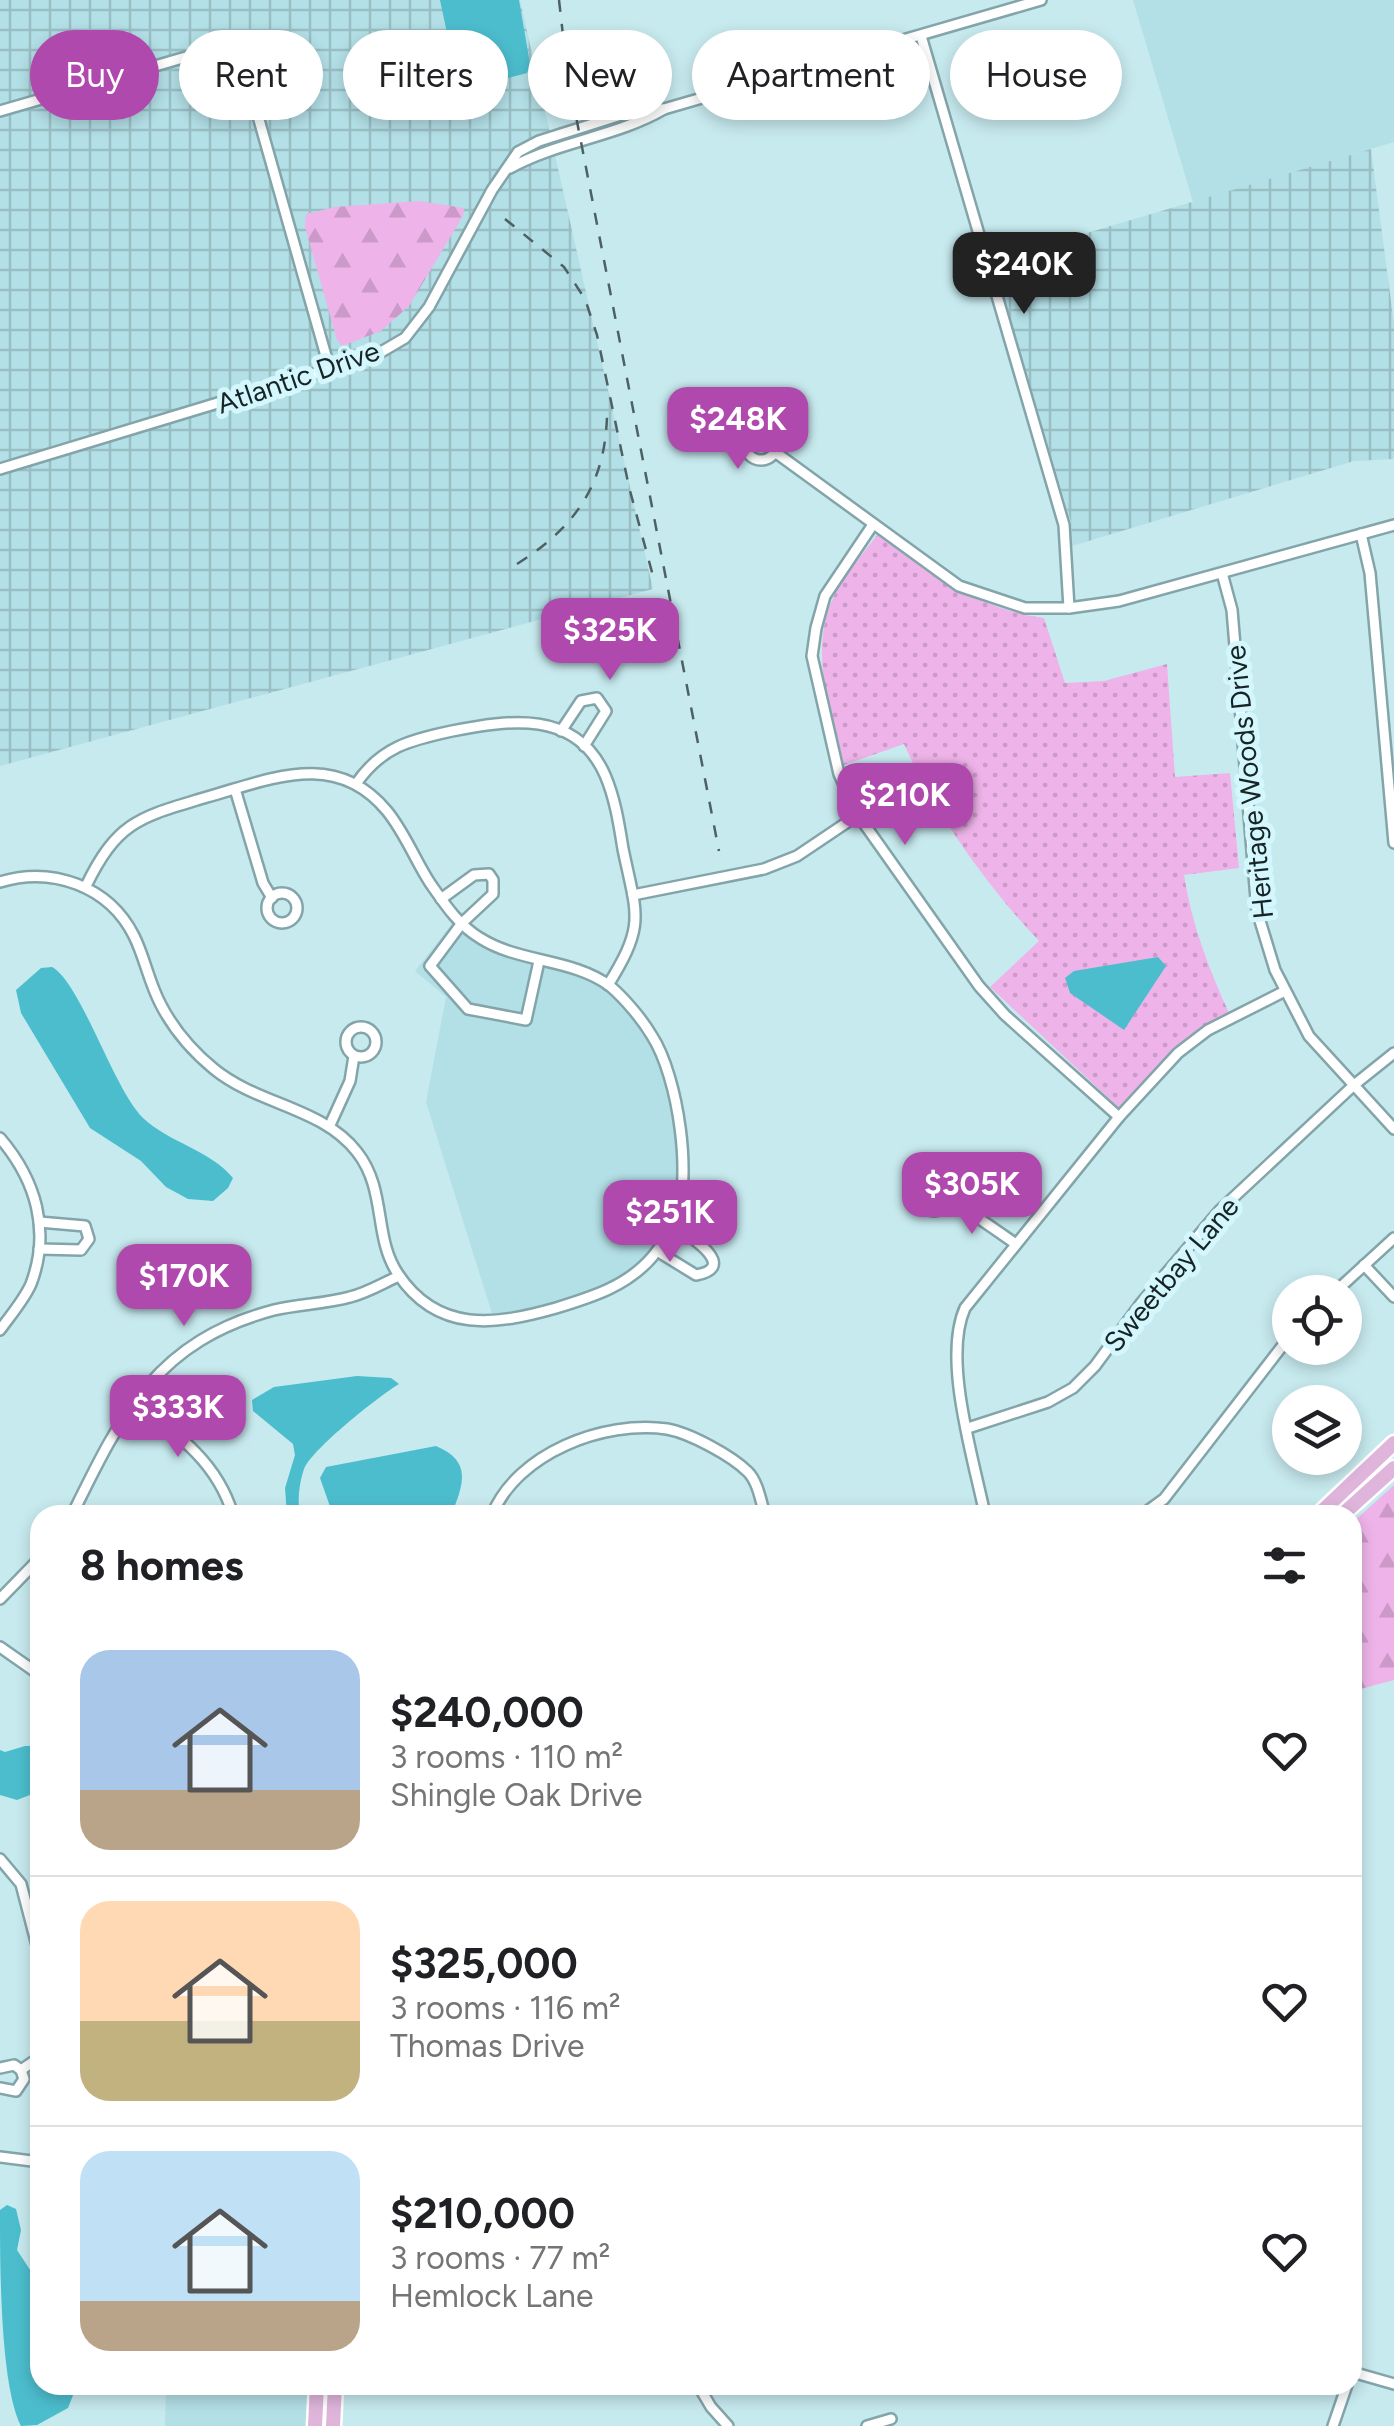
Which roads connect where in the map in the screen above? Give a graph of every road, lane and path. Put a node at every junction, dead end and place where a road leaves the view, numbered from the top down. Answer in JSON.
{"nodes":[{"id":1,"x":1041,"y":0,"type":"edge"},
{"id":2,"x":930,"y":33,"type":"edge"},
{"id":3,"x":930,"y":67,"type":"edge"},
{"id":4,"x":692,"y":101,"type":"edge"},
{"id":5,"x":0,"y":111,"type":"edge"},
{"id":6,"x":330,"y":370,"type":"junction"},
{"id":7,"x":775,"y":452,"type":"dead end"},
{"id":8,"x":0,"y":468,"type":"edge"},
{"id":9,"x":1394,"y":525,"type":"edge"},
{"id":10,"x":872,"y":526,"type":"junction"},
{"id":11,"x":1361,"y":534,"type":"junction"},
{"id":12,"x":1222,"y":573,"type":"junction"},
{"id":13,"x":1069,"y":608,"type":"junction"},
{"id":14,"x":561,"y":731,"type":"junction"},
{"id":15,"x":584,"y":746,"type":"junction"},
{"id":16,"x":356,"y":784,"type":"junction"},
{"id":17,"x":236,"y":789,"type":"junction"},
{"id":18,"x":858,"y":815,"type":"junction"},
{"id":19,"x":1394,"y":844,"type":"edge"},
{"id":20,"x":0,"y":882,"type":"edge"},
{"id":21,"x":86,"y":886,"type":"junction"},
{"id":22,"x":633,"y":895,"type":"junction"},
{"id":23,"x":272,"y":898,"type":"dead end"},
{"id":24,"x":442,"y":899,"type":"junction"},
{"id":25,"x":462,"y":923,"type":"junction"},
{"id":26,"x":539,"y":961,"type":"junction"},
{"id":27,"x":608,"y":985,"type":"junction"},
{"id":28,"x":1285,"y":992,"type":"junction"},
{"id":29,"x":1394,"y":1053,"type":"edge"},
{"id":30,"x":354,"y":1056,"type":"dead end"},
{"id":31,"x":1354,"y":1085,"type":"junction"},
{"id":32,"x":1119,"y":1117,"type":"junction"},
{"id":33,"x":330,"y":1125,"type":"junction"},
{"id":34,"x":1394,"y":1128,"type":"edge"},
{"id":35,"x":0,"y":1138,"type":"edge"},
{"id":36,"x":948,"y":1197,"type":"dead end"},
{"id":37,"x":39,"y":1222,"type":"junction"},
{"id":38,"x":674,"y":1225,"type":"junction"},
{"id":39,"x":1016,"y":1244,"type":"junction"},
{"id":40,"x":1392,"y":1244,"type":"edge"},
{"id":41,"x":39,"y":1249,"type":"junction"},
{"id":42,"x":657,"y":1250,"type":"junction"},
{"id":43,"x":1364,"y":1266,"type":"junction"},
{"id":44,"x":1354,"y":1275,"type":"edge"},
{"id":45,"x":399,"y":1276,"type":"junction"},
{"id":46,"x":1394,"y":1297,"type":"edge"},
{"id":47,"x":0,"y":1330,"type":"edge"},
{"id":48,"x":1272,"y":1359,"type":"edge"},
{"id":49,"x":133,"y":1402,"type":"junction"},
{"id":50,"x":968,"y":1428,"type":"junction"},
{"id":51,"x":1394,"y":1443,"type":"edge"},
{"id":52,"x":1389,"y":1473,"type":"edge"},
{"id":53,"x":78,"y":1505,"type":"edge"},
{"id":54,"x":229,"y":1505,"type":"edge"},
{"id":55,"x":496,"y":1505,"type":"edge"},
{"id":56,"x":761,"y":1505,"type":"edge"},
{"id":57,"x":983,"y":1505,"type":"edge"},
{"id":58,"x":1157,"y":1505,"type":"edge"},
{"id":59,"x":1329,"y":1505,"type":"edge"},
{"id":60,"x":1353,"y":1505,"type":"edge"},
{"id":61,"x":30,"y":1568,"type":"edge"},
{"id":62,"x":0,"y":1599,"type":"edge"},
{"id":63,"x":0,"y":1647,"type":"edge"},
{"id":64,"x":30,"y":1668,"type":"edge"},
{"id":65,"x":0,"y":1859,"type":"edge"},
{"id":66,"x":30,"y":1919,"type":"edge"},
{"id":67,"x":30,"y":2064,"type":"edge"},
{"id":68,"x":0,"y":2068,"type":"edge"},
{"id":69,"x":21,"y":2070,"type":"junction"},
{"id":70,"x":0,"y":2088,"type":"edge"},
{"id":71,"x":0,"y":2157,"type":"edge"},
{"id":72,"x":30,"y":2161,"type":"edge"},
{"id":73,"x":1362,"y":2375,"type":"edge"},
{"id":74,"x":1394,"y":2384,"type":"edge"},
{"id":75,"x":317,"y":2395,"type":"edge"},
{"id":76,"x":335,"y":2395,"type":"edge"},
{"id":77,"x":704,"y":2395,"type":"edge"},
{"id":78,"x":1344,"y":2395,"type":"edge"},
{"id":79,"x":891,"y":2419,"type":"dead end"},
{"id":80,"x":316,"y":2426,"type":"edge"},
{"id":81,"x":333,"y":2426,"type":"edge"},
{"id":82,"x":728,"y":2426,"type":"edge"},
{"id":83,"x":867,"y":2426,"type":"edge"},
{"id":84,"x":1333,"y":2426,"type":"edge"}],
"edges":[{"from":1,"to":2,"type":"street","name":"Atlantic Drive"},
{"from":3,"to":13,"type":"street"},
{"from":4,"to":6,"type":"street","name":"Atlantic Drive"},
{"from":5,"to":6,"type":"street"},
{"from":6,"to":8,"type":"street","name":"Atlantic Drive"},
{"from":7,"to":10,"type":"street"},
{"from":9,"to":11,"type":"street"},
{"from":10,"to":13,"type":"street"},
{"from":10,"to":18,"type":"street"},
{"from":11,"to":12,"type":"street"},
{"from":11,"to":19,"type":"street"},
{"from":12,"to":13,"type":"street"},
{"from":12,"to":28,"type":"street","name":"Heritage Woods Drive"},
{"from":14,"to":15,"type":"street"},
{"from":14,"to":15,"type":"street"},
{"from":14,"to":16,"type":"street"},
{"from":15,"to":22,"type":"street"},
{"from":16,"to":17,"type":"street"},
{"from":16,"to":24,"type":"street"},
{"from":17,"to":21,"type":"street"},
{"from":17,"to":23,"type":"street"},
{"from":18,"to":22,"type":"street"},
{"from":18,"to":32,"type":"street"},
{"from":20,"to":21,"type":"street"},
{"from":21,"to":33,"type":"street"},
{"from":22,"to":27,"type":"street"},
{"from":24,"to":25,"type":"street"},
{"from":24,"to":25,"type":"street"},
{"from":25,"to":26,"type":"street"},
{"from":25,"to":26,"type":"street"},
{"from":26,"to":27,"type":"street"},
{"from":27,"to":38,"type":"street"},
{"from":28,"to":31,"type":"street","name":"Heritage Woods Drive"},
{"from":28,"to":32,"type":"street"},
{"from":29,"to":31,"type":"street","name":"Sweetbay Lane"},
{"from":30,"to":33,"type":"street"},
{"from":31,"to":34,"type":"street","name":"Heritage Woods Drive"},
{"from":31,"to":50,"type":"street","name":"Sweetbay Lane"},
{"from":32,"to":39,"type":"street"},
{"from":33,"to":45,"type":"street"},
{"from":35,"to":37,"type":"street"},
{"from":36,"to":39,"type":"street"},
{"from":37,"to":41,"type":"street"},
{"from":37,"to":41,"type":"street"},
{"from":38,"to":42,"type":"street"},
{"from":38,"to":42,"type":"street"},
{"from":39,"to":50,"type":"street"},
{"from":40,"to":43,"type":"street"},
{"from":41,"to":47,"type":"street"},
{"from":42,"to":45,"type":"street"},
{"from":43,"to":44,"type":"street"},
{"from":43,"to":46,"type":"street"},
{"from":45,"to":49,"type":"street"},
{"from":48,"to":58,"type":"street"},
{"from":49,"to":53,"type":"street"},
{"from":49,"to":54,"type":"street"},
{"from":50,"to":57,"type":"street"},
{"from":51,"to":59,"type":"main road"},
{"from":52,"to":60,"type":"main road"},
{"from":55,"to":56,"type":"street"},
{"from":61,"to":62,"type":"street"},
{"from":63,"to":64,"type":"street"},
{"from":65,"to":66,"type":"street"},
{"from":67,"to":69,"type":"street"},
{"from":68,"to":69,"type":"street"},
{"from":69,"to":70,"type":"street"},
{"from":71,"to":72,"type":"street"},
{"from":73,"to":74,"type":"street"},
{"from":75,"to":80,"type":"main road"},
{"from":76,"to":81,"type":"main road"},
{"from":77,"to":82,"type":"street"},
{"from":78,"to":84,"type":"street"},
{"from":79,"to":83,"type":"street"}]}
